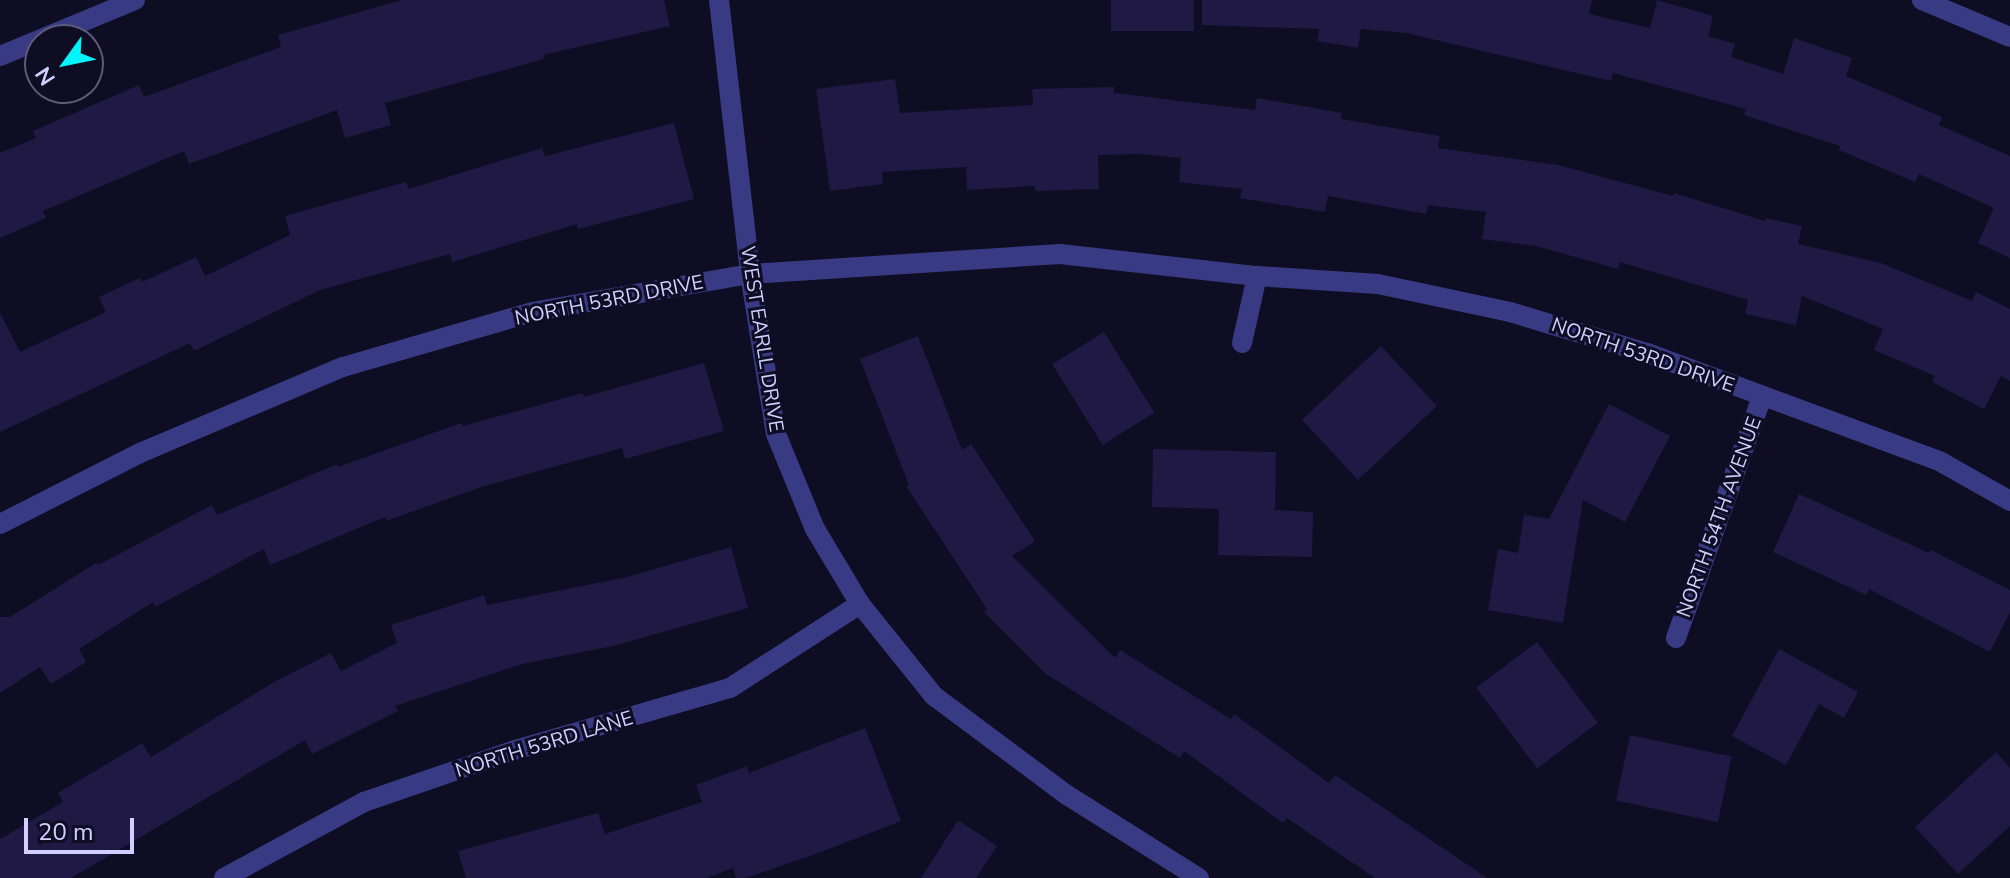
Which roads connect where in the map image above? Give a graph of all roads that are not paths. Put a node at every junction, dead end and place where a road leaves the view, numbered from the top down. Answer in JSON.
{"nodes":[{"id":1,"x":135,"y":0,"type":"edge"},
{"id":2,"x":719,"y":0,"type":"edge"},
{"id":3,"x":1922,"y":0,"type":"edge"},
{"id":4,"x":2010,"y":37,"type":"edge"},
{"id":5,"x":0,"y":56,"type":"edge"},
{"id":6,"x":750,"y":274,"type":"junction"},
{"id":7,"x":1257,"y":276,"type":"junction"},
{"id":8,"x":1242,"y":343,"type":"dead end"},
{"id":9,"x":1762,"y":396,"type":"junction"},
{"id":10,"x":2010,"y":501,"type":"edge"},
{"id":11,"x":0,"y":524,"type":"edge"},
{"id":12,"x":860,"y":604,"type":"junction"},
{"id":13,"x":1676,"y":638,"type":"dead end"},
{"id":14,"x":224,"y":878,"type":"edge"},
{"id":15,"x":1199,"y":878,"type":"edge"}],
"edges":[{"from":1,"to":5,"type":"street"},
{"from":2,"to":6,"type":"street","name":"WEST EARLL DRIVE"},
{"from":3,"to":4,"type":"street"},
{"from":6,"to":7,"type":"street","name":"NORTH 53RD DRIVE"},
{"from":6,"to":11,"type":"street","name":"NORTH 53RD DRIVE"},
{"from":6,"to":12,"type":"street","name":"WEST EARLL DRIVE"},
{"from":7,"to":8,"type":"street"},
{"from":7,"to":9,"type":"street","name":"NORTH 53RD DRIVE"},
{"from":9,"to":10,"type":"street","name":"NORTH 53RD DRIVE"},
{"from":9,"to":13,"type":"street","name":"NORTH 54TH AVENUE"},
{"from":12,"to":14,"type":"street","name":"NORTH 53RD LANE"},
{"from":12,"to":15,"type":"street","name":"WEST EARLL DRIVE"}]}
